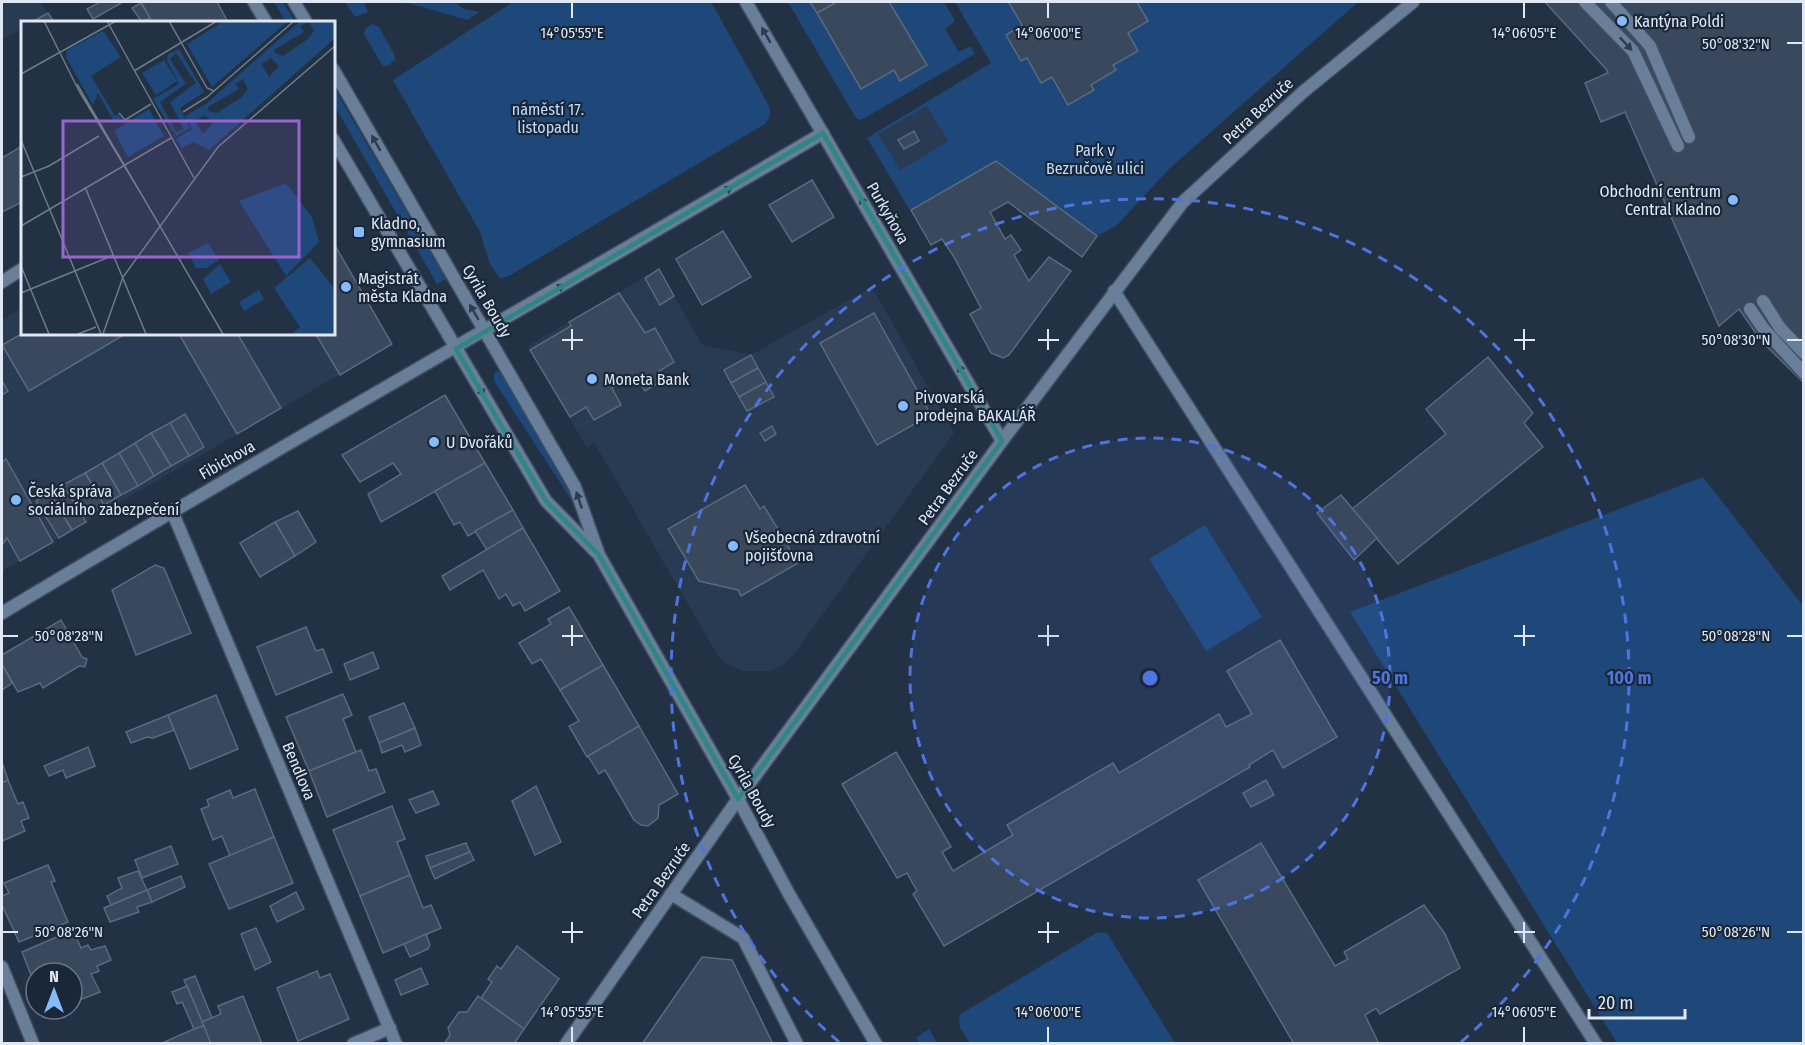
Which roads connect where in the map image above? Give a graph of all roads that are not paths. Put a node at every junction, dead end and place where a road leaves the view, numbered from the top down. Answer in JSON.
{"nodes":[{"id":1,"x":254,"y":2,"type":"edge"},
{"id":2,"x":294,"y":2,"type":"edge"},
{"id":3,"x":746,"y":2,"type":"edge"},
{"id":4,"x":1413,"y":2,"type":"edge"},
{"id":5,"x":1585,"y":2,"type":"edge"},
{"id":6,"x":1611,"y":2,"type":"edge"},
{"id":7,"x":265,"y":21,"type":"edge"},
{"id":8,"x":305,"y":21,"type":"edge"},
{"id":9,"x":334,"y":71,"type":"edge"},
{"id":10,"x":823,"y":133,"type":"junction"},
{"id":11,"x":1689,"y":137,"type":"dead end"},
{"id":12,"x":334,"y":141,"type":"edge"},
{"id":13,"x":1678,"y":146,"type":"dead end"},
{"id":14,"x":21,"y":270,"type":"edge"},
{"id":15,"x":2,"y":282,"type":"edge"},
{"id":16,"x":1114,"y":291,"type":"junction"},
{"id":17,"x":1762,"y":301,"type":"dead end"},
{"id":18,"x":1750,"y":309,"type":"dead end"},
{"id":19,"x":485,"y":331,"type":"junction"},
{"id":20,"x":456,"y":349,"type":"junction"},
{"id":21,"x":1803,"y":353,"type":"edge"},
{"id":22,"x":1803,"y":373,"type":"edge"},
{"id":23,"x":1002,"y":441,"type":"junction"},
{"id":24,"x":172,"y":511,"type":"junction"},
{"id":25,"x":599,"y":555,"type":"junction"},
{"id":26,"x":2,"y":613,"type":"edge"},
{"id":27,"x":738,"y":799,"type":"junction"},
{"id":28,"x":671,"y":894,"type":"junction"},
{"id":29,"x":2,"y":967,"type":"edge"},
{"id":30,"x":390,"y":1028,"type":"junction"},
{"id":31,"x":33,"y":1044,"type":"edge"},
{"id":32,"x":352,"y":1044,"type":"edge"},
{"id":33,"x":396,"y":1044,"type":"edge"},
{"id":34,"x":566,"y":1044,"type":"edge"},
{"id":35,"x":797,"y":1044,"type":"edge"},
{"id":36,"x":876,"y":1044,"type":"edge"},
{"id":37,"x":1596,"y":1044,"type":"edge"}],
"edges":[{"from":1,"to":7,"type":"street"},
{"from":2,"to":8,"type":"street"},
{"from":10,"to":3,"type":"street","name":"Purkyňova","one_way":true},
{"from":4,"to":16,"type":"street","name":"Petra Bezruče"},
{"from":5,"to":13,"type":"street","one_way":true},
{"from":6,"to":11,"type":"street"},
{"from":19,"to":9,"type":"street","name":"Cyrila Boudy","one_way":true},
{"from":19,"to":10,"type":"street","one_way":true},
{"from":23,"to":10,"type":"street","name":"Purkyňova","one_way":true},
{"from":12,"to":20,"type":"street","name":"Cyrila Boudy"},
{"from":14,"to":15,"type":"street"},
{"from":16,"to":23,"type":"street","name":"Petra Bezruče"},
{"from":16,"to":37,"type":"street"},
{"from":17,"to":21,"type":"street"},
{"from":18,"to":22,"type":"street"},
{"from":19,"to":20,"type":"street","name":"Fibichova"},
{"from":25,"to":19,"type":"street","name":"Cyrila Boudy","one_way":true},
{"from":20,"to":24,"type":"street","name":"Fibichova"},
{"from":20,"to":25,"type":"street","name":"Cyrila Boudy","one_way":true},
{"from":23,"to":27,"type":"street","name":"Petra Bezruče"},
{"from":24,"to":26,"type":"street","name":"Fibichova"},
{"from":24,"to":30,"type":"street","name":"Bendlova"},
{"from":25,"to":27,"type":"street","name":"Cyrila Boudy"},
{"from":27,"to":28,"type":"street","name":"Petra Bezruče"},
{"from":27,"to":36,"type":"street","name":"Cyrila Boudy"},
{"from":28,"to":34,"type":"street","name":"Petra Bezruče"},
{"from":28,"to":35,"type":"street"},
{"from":29,"to":31,"type":"street"},
{"from":30,"to":32,"type":"street"},
{"from":30,"to":33,"type":"street","name":"Bendlova"}]}
